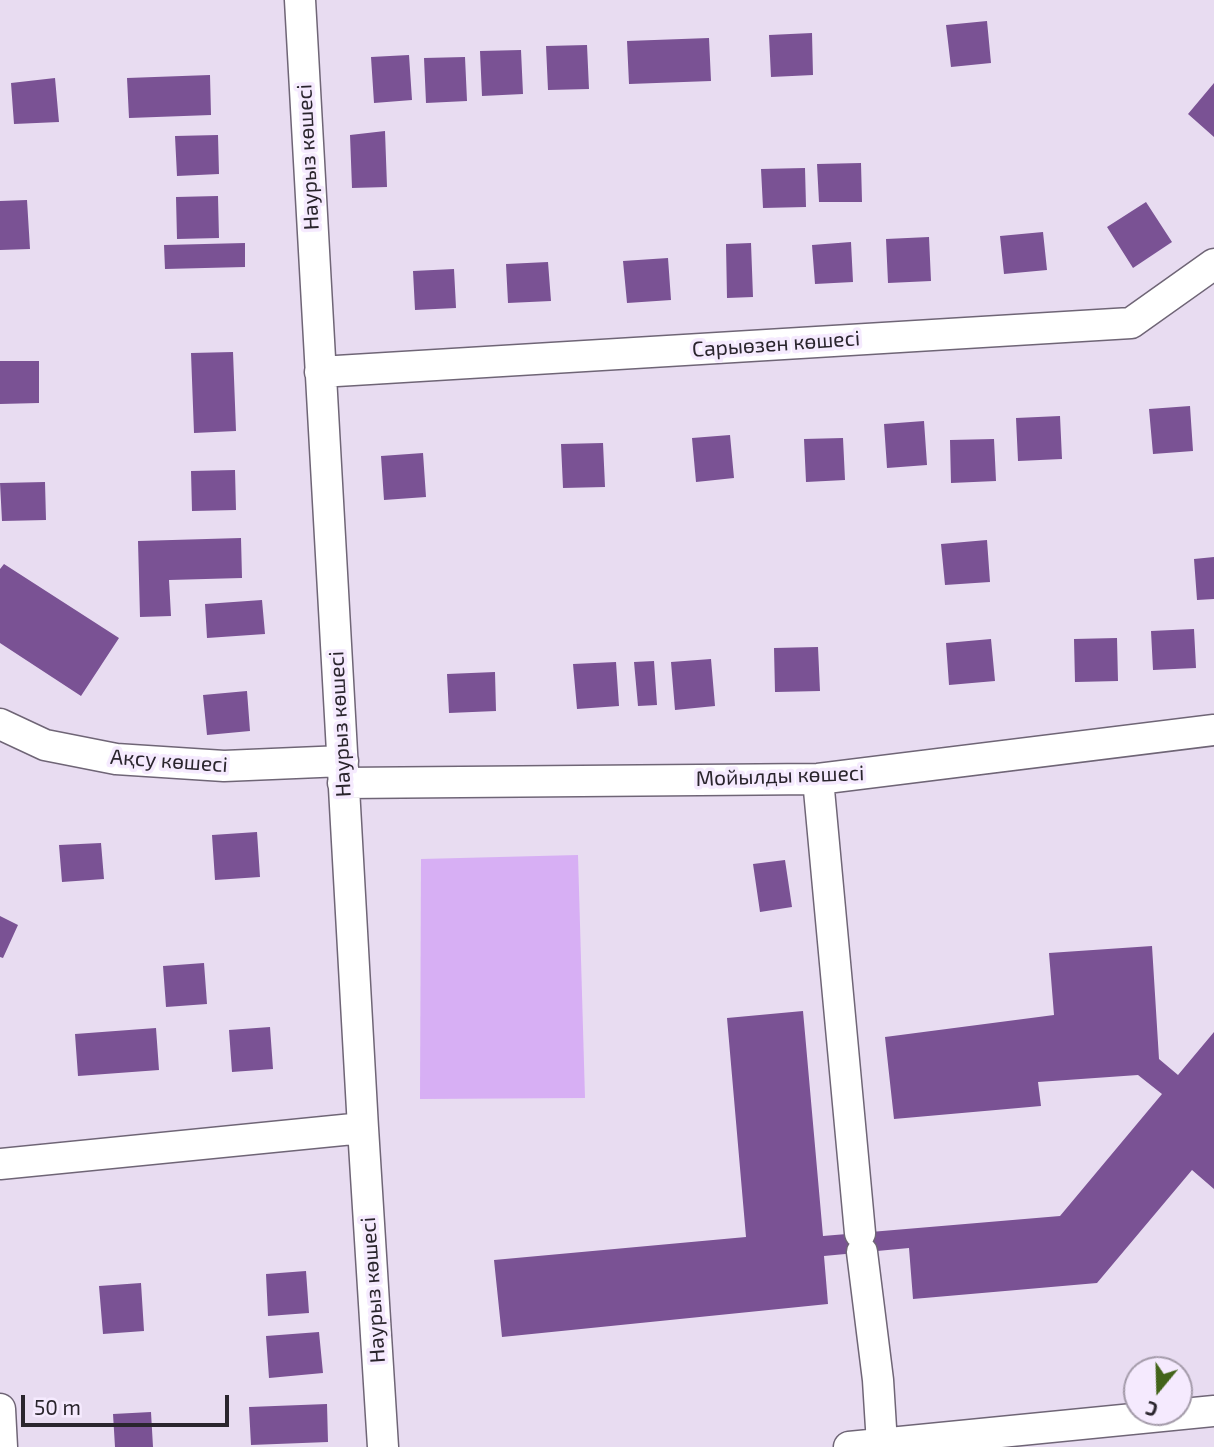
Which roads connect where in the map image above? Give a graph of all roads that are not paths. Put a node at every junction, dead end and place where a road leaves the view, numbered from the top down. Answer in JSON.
{"nodes":[{"id":1,"x":300,"y":0,"type":"edge"},
{"id":2,"x":1214,"y":264,"type":"edge"},
{"id":3,"x":320,"y":372,"type":"junction"},
{"id":4,"x":0,"y":724,"type":"edge"},
{"id":5,"x":1214,"y":730,"type":"edge"},
{"id":6,"x":343,"y":772,"type":"junction"},
{"id":7,"x":818,"y":779,"type":"junction"},
{"id":8,"x":363,"y":1128,"type":"junction"},
{"id":9,"x":0,"y":1164,"type":"edge"},
{"id":10,"x":0,"y":1409,"type":"edge"},
{"id":11,"x":1214,"y":1411,"type":"edge"},
{"id":12,"x":1019,"y":1439,"type":"edge"},
{"id":13,"x":881,"y":1444,"type":"junction"},
{"id":14,"x":2,"y":1447,"type":"edge"},
{"id":15,"x":383,"y":1447,"type":"edge"},
{"id":16,"x":849,"y":1447,"type":"edge"}],
"edges":[{"from":1,"to":3,"type":"street","name":"Наурыз көшесі"},
{"from":2,"to":3,"type":"street","name":"Сарыөзен көшесі"},
{"from":3,"to":6,"type":"street","name":"Наурыз көшесі"},
{"from":4,"to":6,"type":"street","name":"Ақсу көшесі"},
{"from":5,"to":7,"type":"street","name":"Мойылды көшесі"},
{"from":6,"to":7,"type":"street","name":"Мойылды көшесі"},
{"from":6,"to":8,"type":"street","name":"Наурыз көшесі"},
{"from":7,"to":13,"type":"street"},
{"from":8,"to":9,"type":"street"},
{"from":8,"to":15,"type":"street","name":"Наурыз көшесі"},
{"from":10,"to":14,"type":"street"},
{"from":11,"to":12,"type":"street"},
{"from":12,"to":13,"type":"street"},
{"from":13,"to":16,"type":"street"}]}
